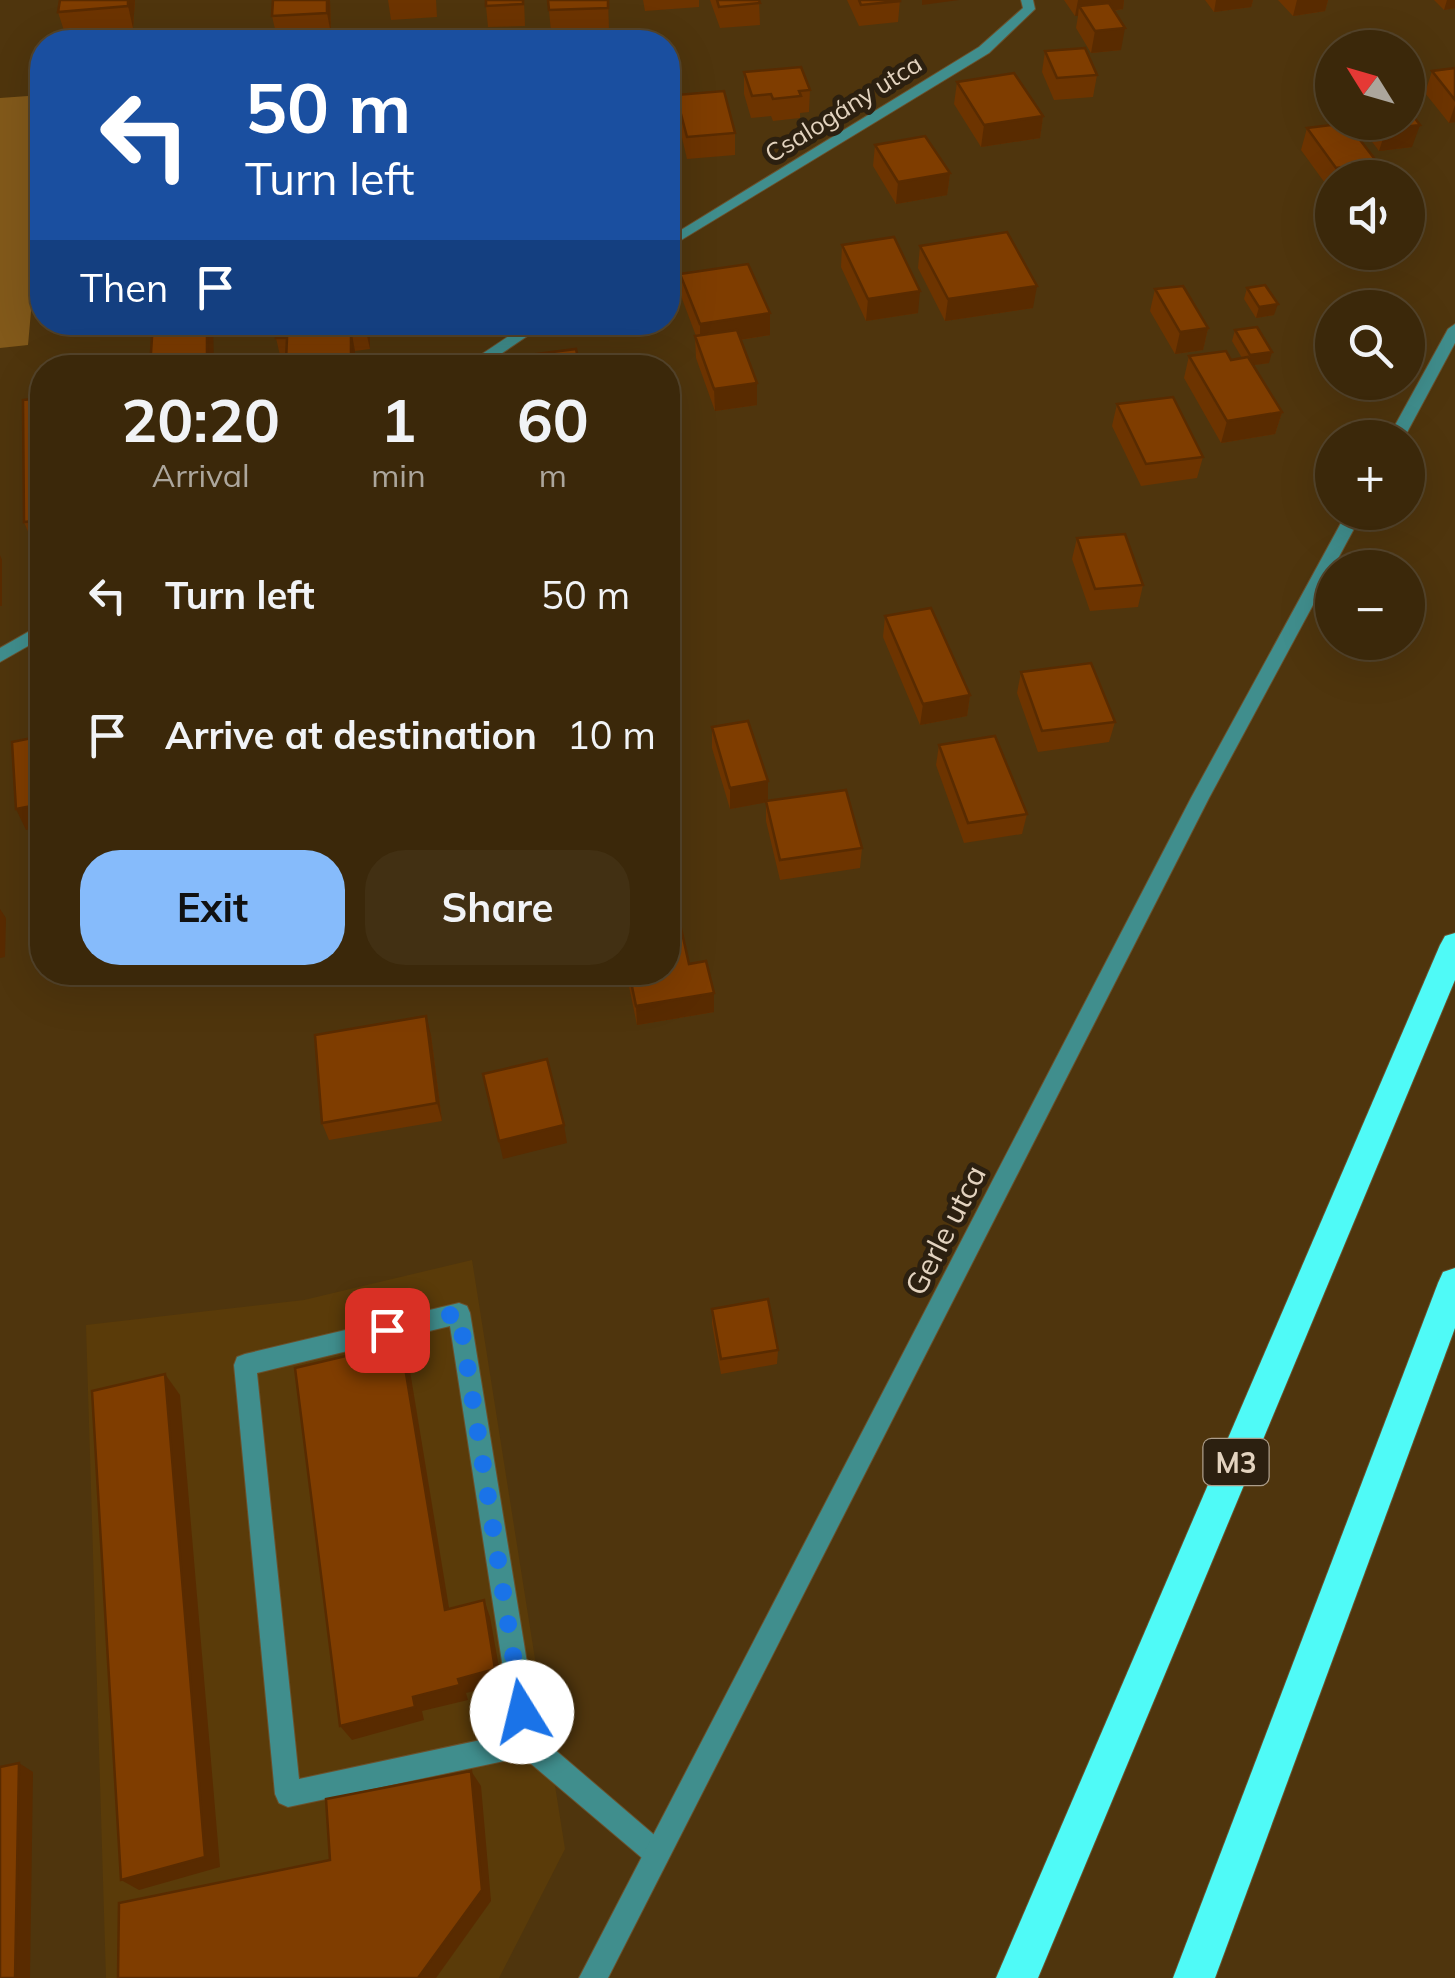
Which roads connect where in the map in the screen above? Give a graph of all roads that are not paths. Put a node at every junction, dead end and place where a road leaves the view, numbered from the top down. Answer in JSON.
{"nodes":[{"id":1,"x":1027,"y":0,"type":"edge"},
{"id":2,"x":680,"y":237,"type":"edge"},
{"id":3,"x":1455,"y":329,"type":"edge"},
{"id":4,"x":520,"y":335,"type":"edge"},
{"id":5,"x":489,"y":355,"type":"edge"},
{"id":6,"x":1406,"y":420,"type":"edge"},
{"id":7,"x":1345,"y":530,"type":"edge"},
{"id":8,"x":30,"y":637,"type":"edge"},
{"id":9,"x":0,"y":656,"type":"edge"},
{"id":10,"x":1455,"y":946,"type":"edge"},
{"id":11,"x":1455,"y":1283,"type":"edge"},
{"id":12,"x":527,"y":1744,"type":"junction"},
{"id":13,"x":657,"y":1854,"type":"junction"},
{"id":14,"x":593,"y":1978,"type":"edge"},
{"id":15,"x":1017,"y":1978,"type":"edge"},
{"id":16,"x":1194,"y":1978,"type":"edge"}],
"edges":[{"from":1,"to":2,"type":"street","name":"Csalogány utca"},
{"from":3,"to":6,"type":"street"},
{"from":4,"to":5,"type":"street"},
{"from":7,"to":13,"type":"street","name":"Gerle utca"},
{"from":8,"to":9,"type":"street"},
{"from":10,"to":15,"type":"highway","number":"M3"},
{"from":11,"to":16,"type":"highway"},
{"from":12,"to":12,"type":"street"},
{"from":12,"to":13,"type":"street"},
{"from":13,"to":14,"type":"street","name":"Gerle utca"}]}
